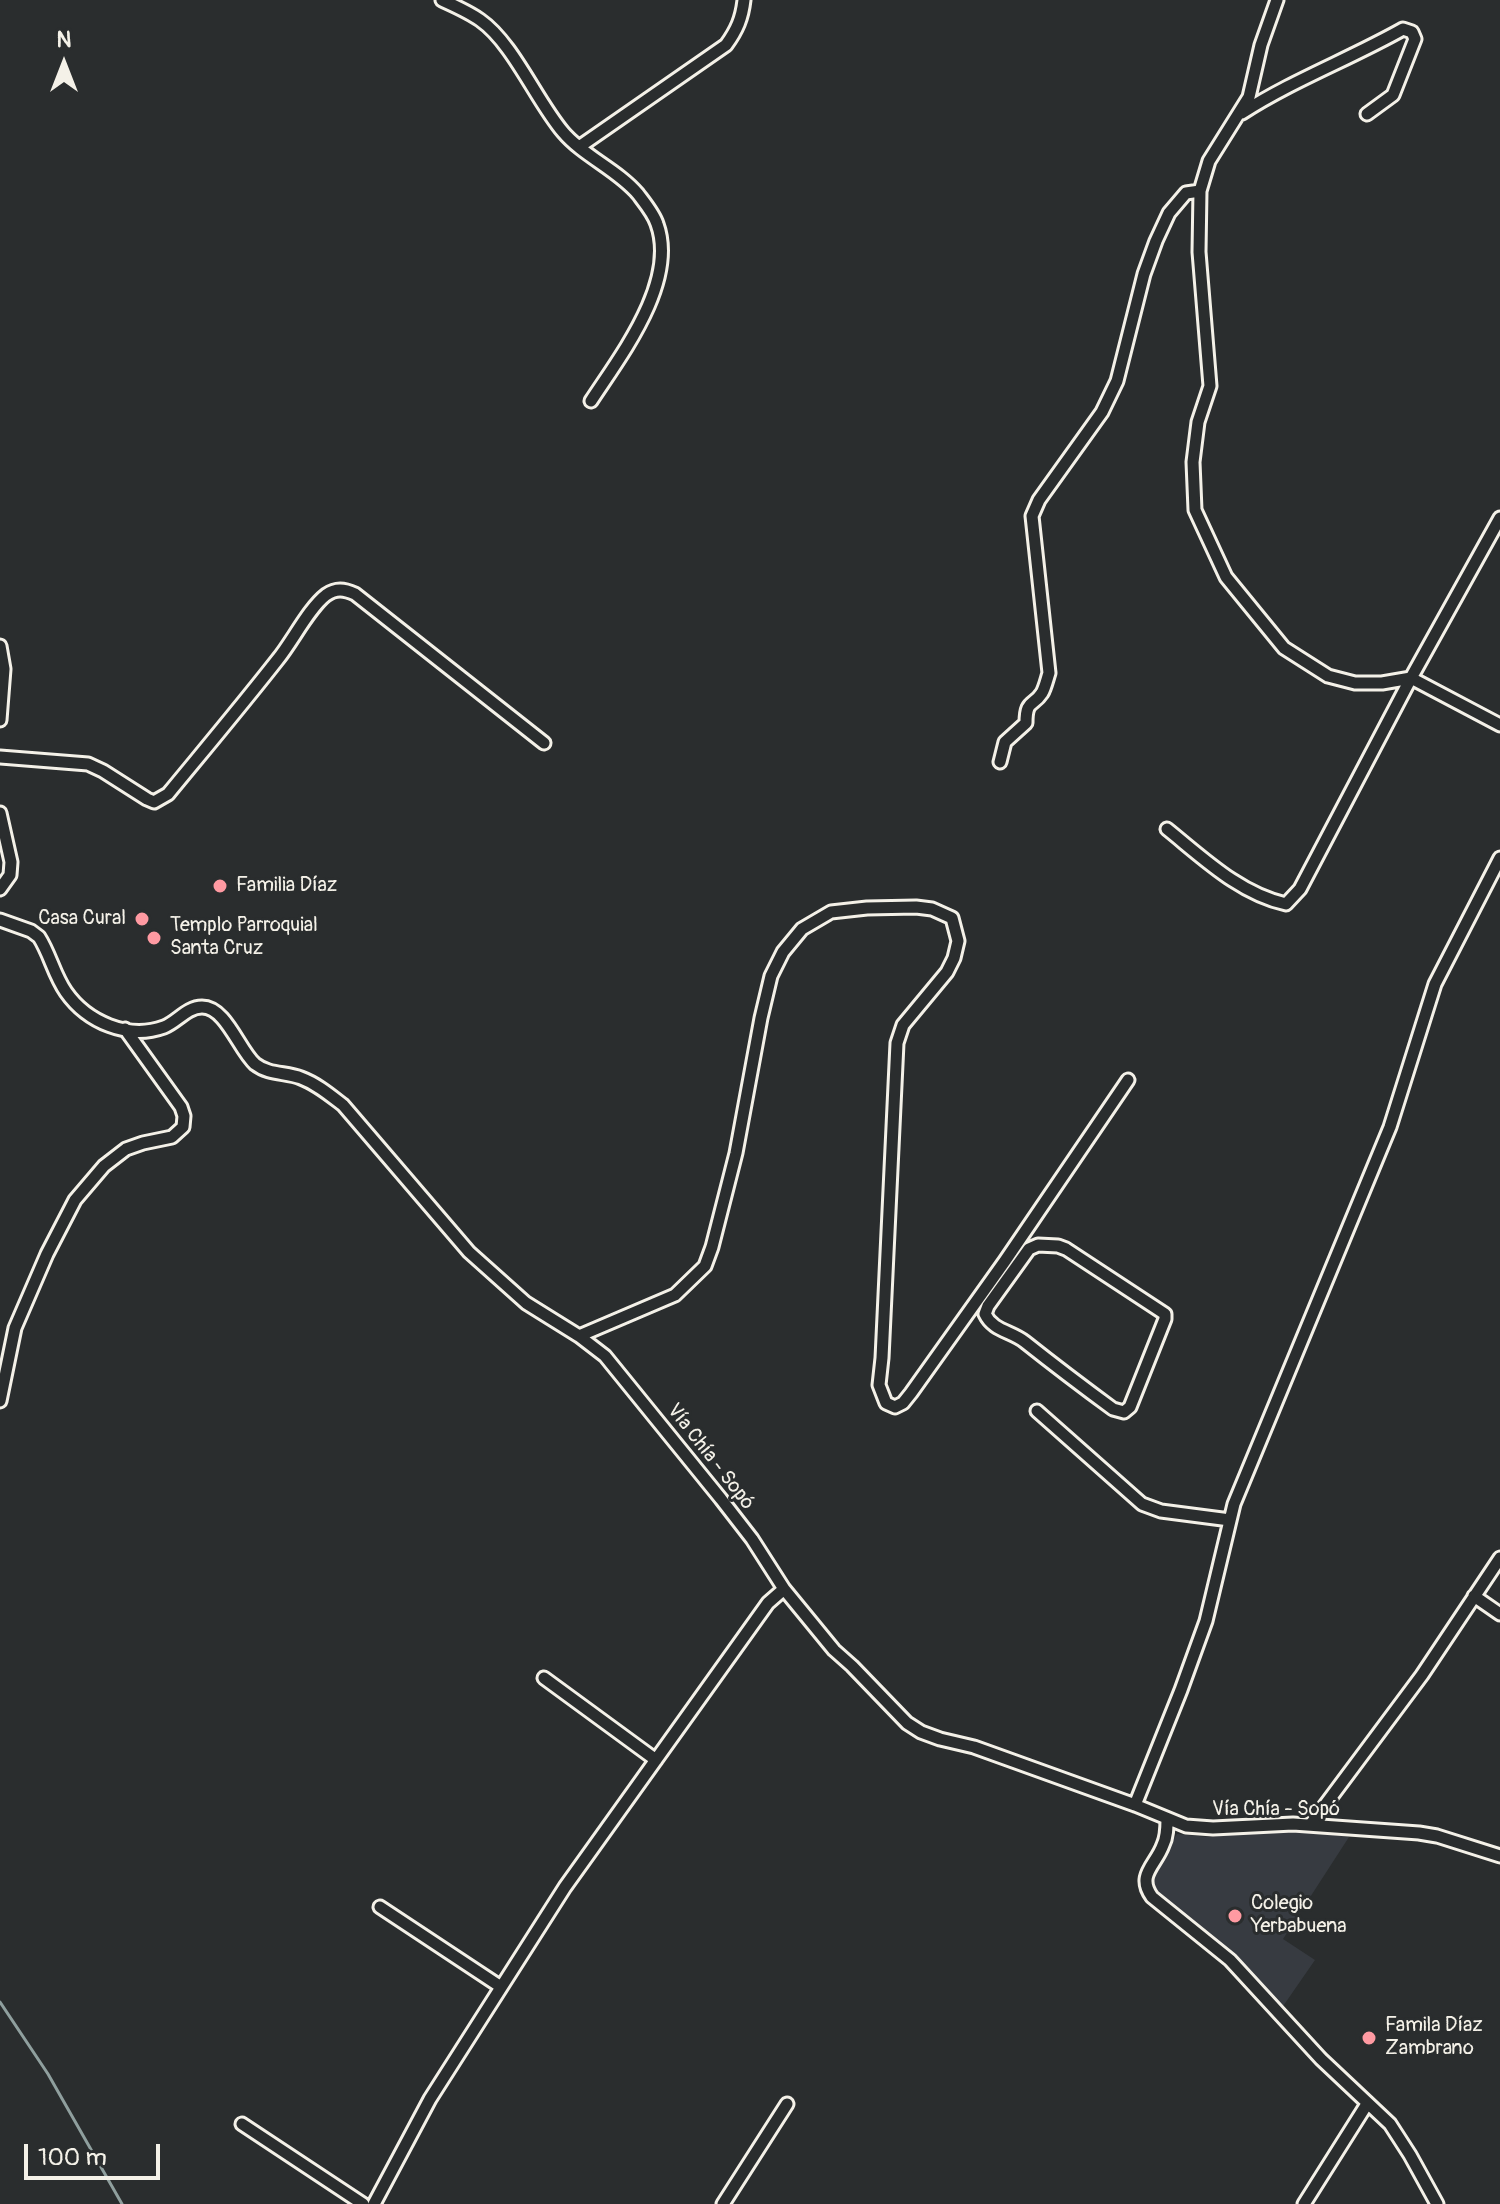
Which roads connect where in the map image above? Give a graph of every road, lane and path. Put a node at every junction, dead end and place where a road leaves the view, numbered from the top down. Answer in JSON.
{"nodes":[{"id":1,"x":442,"y":0,"type":"edge"},
{"id":2,"x":744,"y":0,"type":"edge"},
{"id":3,"x":1277,"y":0,"type":"edge"},
{"id":4,"x":1367,"y":114,"type":"dead end"},
{"id":5,"x":1238,"y":115,"type":"junction"},
{"id":6,"x":579,"y":147,"type":"junction"},
{"id":7,"x":1200,"y":191,"type":"junction"},
{"id":8,"x":591,"y":401,"type":"dead end"},
{"id":9,"x":1500,"y":518,"type":"edge"},
{"id":10,"x":0,"y":646,"type":"edge"},
{"id":11,"x":1411,"y":678,"type":"junction"},
{"id":12,"x":0,"y":720,"type":"edge"},
{"id":13,"x":1500,"y":725,"type":"edge"},
{"id":14,"x":544,"y":743,"type":"dead end"},
{"id":15,"x":0,"y":757,"type":"edge"},
{"id":16,"x":1000,"y":762,"type":"dead end"},
{"id":17,"x":0,"y":813,"type":"edge"},
{"id":18,"x":1167,"y":829,"type":"dead end"},
{"id":19,"x":1500,"y":858,"type":"edge"},
{"id":20,"x":0,"y":889,"type":"edge"},
{"id":21,"x":0,"y":920,"type":"edge"},
{"id":22,"x":125,"y":1029,"type":"junction"},
{"id":23,"x":1128,"y":1080,"type":"dead end"},
{"id":24,"x":1005,"y":1261,"type":"junction"},
{"id":25,"x":1016,"y":1269,"type":"junction"},
{"id":26,"x":579,"y":1336,"type":"junction"},
{"id":27,"x":0,"y":1401,"type":"edge"},
{"id":28,"x":1037,"y":1411,"type":"dead end"},
{"id":29,"x":1230,"y":1520,"type":"junction"},
{"id":30,"x":1500,"y":1558,"type":"edge"},
{"id":31,"x":784,"y":1589,"type":"junction"},
{"id":32,"x":1474,"y":1596,"type":"junction"},
{"id":33,"x":1500,"y":1614,"type":"edge"},
{"id":34,"x":544,"y":1678,"type":"dead end"},
{"id":35,"x":656,"y":1760,"type":"junction"},
{"id":36,"x":1135,"y":1805,"type":"junction"},
{"id":37,"x":1167,"y":1819,"type":"junction"},
{"id":38,"x":1311,"y":1824,"type":"junction"},
{"id":39,"x":1500,"y":1856,"type":"edge"},
{"id":40,"x":380,"y":1907,"type":"dead end"},
{"id":41,"x":501,"y":1987,"type":"junction"},
{"id":42,"x":787,"y":2104,"type":"dead end"},
{"id":43,"x":1367,"y":2104,"type":"junction"},
{"id":44,"x":242,"y":2124,"type":"dead end"},
{"id":45,"x":363,"y":2204,"type":"edge"},
{"id":46,"x":374,"y":2204,"type":"edge"},
{"id":47,"x":723,"y":2204,"type":"edge"},
{"id":48,"x":1304,"y":2204,"type":"edge"},
{"id":49,"x":1437,"y":2204,"type":"edge"}],
"edges":[{"from":1,"to":6,"type":"street"},
{"from":2,"to":6,"type":"street"},
{"from":3,"to":5,"type":"street"},
{"from":4,"to":5,"type":"street"},
{"from":5,"to":7,"type":"street"},
{"from":6,"to":8,"type":"street"},
{"from":7,"to":11,"type":"street"},
{"from":7,"to":16,"type":"street"},
{"from":9,"to":11,"type":"street"},
{"from":10,"to":12,"type":"street"},
{"from":11,"to":13,"type":"street"},
{"from":11,"to":18,"type":"street"},
{"from":14,"to":15,"type":"street"},
{"from":17,"to":20,"type":"street"},
{"from":19,"to":29,"type":"street"},
{"from":21,"to":22,"type":"street","name":"Vía Chía - Sopó"},
{"from":22,"to":26,"type":"street","name":"Vía Chía - Sopó"},
{"from":22,"to":27,"type":"street"},
{"from":23,"to":24,"type":"street"},
{"from":24,"to":25,"type":"street"},
{"from":24,"to":26,"type":"street"},
{"from":25,"to":25,"type":"street"},
{"from":26,"to":31,"type":"street","name":"Vía Chía - Sopó"},
{"from":28,"to":29,"type":"street"},
{"from":29,"to":36,"type":"street"},
{"from":30,"to":32,"type":"street"},
{"from":31,"to":35,"type":"street"},
{"from":31,"to":36,"type":"street","name":"Vía Chía - Sopó"},
{"from":32,"to":33,"type":"street"},
{"from":32,"to":38,"type":"street"},
{"from":34,"to":35,"type":"street"},
{"from":35,"to":41,"type":"street"},
{"from":36,"to":37,"type":"street","name":"Vía Chía - Sopó"},
{"from":37,"to":38,"type":"street","name":"Vía Chía - Sopó"},
{"from":37,"to":43,"type":"street"},
{"from":38,"to":39,"type":"street","name":"Vía Chía - Sopó"},
{"from":40,"to":41,"type":"street"},
{"from":41,"to":46,"type":"street"},
{"from":42,"to":47,"type":"street"},
{"from":43,"to":48,"type":"street"},
{"from":43,"to":49,"type":"street"},
{"from":44,"to":45,"type":"street"}]}
